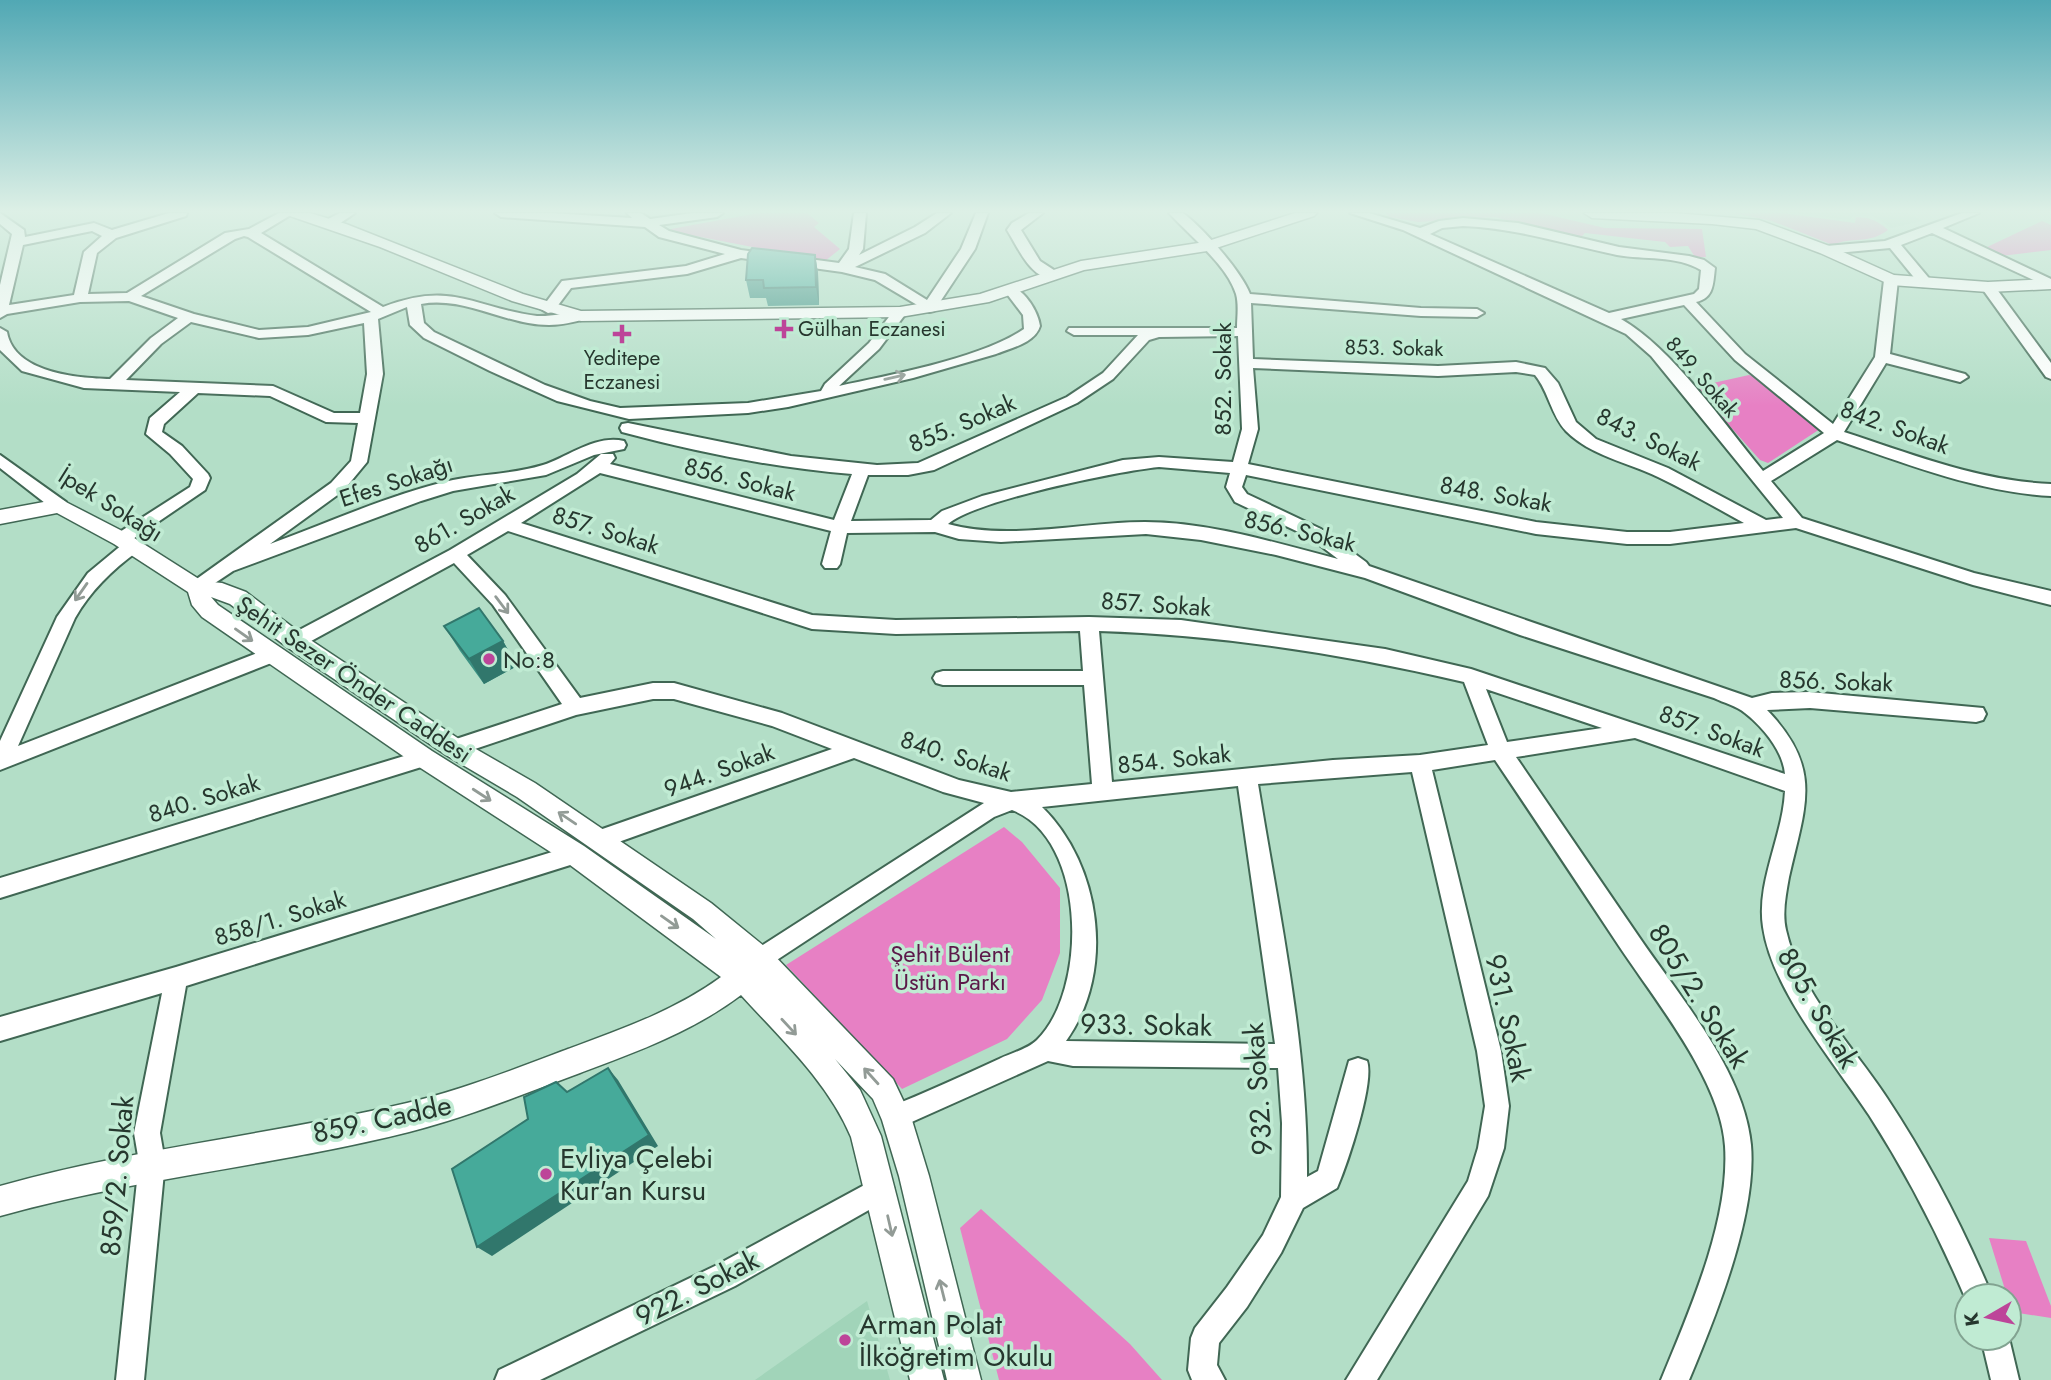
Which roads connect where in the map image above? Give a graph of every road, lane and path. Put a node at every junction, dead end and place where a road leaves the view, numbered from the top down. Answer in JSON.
{"nodes":[{"id":1,"x":8,"y":277,"type":"edge"},
{"id":2,"x":85,"y":277,"type":"edge"},
{"id":3,"x":162,"y":277,"type":"edge"},
{"id":4,"x":320,"y":277,"type":"edge"},
{"id":5,"x":464,"y":277,"type":"edge"},
{"id":6,"x":624,"y":277,"type":"edge"},
{"id":7,"x":881,"y":277,"type":"edge"},
{"id":8,"x":947,"y":277,"type":"edge"},
{"id":9,"x":1045,"y":277,"type":"edge"},
{"id":10,"x":1236,"y":277,"type":"edge"},
{"id":11,"x":1518,"y":277,"type":"edge"},
{"id":12,"x":1707,"y":277,"type":"edge"},
{"id":13,"x":1887,"y":277,"type":"edge"},
{"id":14,"x":1921,"y":277,"type":"edge"},
{"id":15,"x":1891,"y":279,"type":"junction"},
{"id":16,"x":1926,"y":283,"type":"junction"},
{"id":17,"x":2051,"y":284,"type":"edge"},
{"id":18,"x":1988,"y":287,"type":"junction"},
{"id":19,"x":1011,"y":290,"type":"junction"},
{"id":20,"x":130,"y":297,"type":"junction"},
{"id":21,"x":80,"y":298,"type":"junction"},
{"id":22,"x":1244,"y":298,"type":"junction"},
{"id":23,"x":1687,"y":300,"type":"junction"},
{"id":24,"x":413,"y":301,"type":"junction"},
{"id":25,"x":929,"y":308,"type":"junction"},
{"id":26,"x":548,"y":309,"type":"junction"},
{"id":27,"x":900,"y":312,"type":"junction"},
{"id":28,"x":0,"y":313,"type":"edge"},
{"id":29,"x":1477,"y":313,"type":"dead end"},
{"id":30,"x":377,"y":314,"type":"junction"},
{"id":31,"x":581,"y":316,"type":"junction"},
{"id":32,"x":189,"y":317,"type":"junction"},
{"id":33,"x":1608,"y":318,"type":"junction"},
{"id":34,"x":1074,"y":331,"type":"dead end"},
{"id":35,"x":1246,"y":332,"type":"junction"},
{"id":36,"x":1152,"y":334,"type":"junction"},
{"id":37,"x":1,"y":340,"type":"edge"},
{"id":38,"x":1882,"y":357,"type":"junction"},
{"id":39,"x":1246,"y":363,"type":"junction"},
{"id":40,"x":1540,"y":372,"type":"joint"},
{"id":41,"x":2051,"y":374,"type":"edge"},
{"id":42,"x":1960,"y":377,"type":"dead end"},
{"id":43,"x":113,"y":385,"type":"junction"},
{"id":44,"x":195,"y":387,"type":"junction"},
{"id":45,"x":828,"y":393,"type":"junction"},
{"id":46,"x":367,"y":418,"type":"junction"},
{"id":47,"x":632,"y":421,"type":"junction"},
{"id":48,"x":1835,"y":434,"type":"junction"},
{"id":49,"x":618,"y":445,"type":"junction"},
{"id":50,"x":0,"y":460,"type":"edge"},
{"id":51,"x":598,"y":467,"type":"junction"},
{"id":52,"x":1240,"y":468,"type":"junction"},
{"id":53,"x":862,"y":469,"type":"junction"},
{"id":54,"x":1763,"y":479,"type":"junction"},
{"id":55,"x":2051,"y":490,"type":"edge"},
{"id":56,"x":60,"y":506,"type":"junction"},
{"id":57,"x":0,"y":517,"type":"edge"},
{"id":58,"x":1796,"y":522,"type":"junction"},
{"id":59,"x":506,"y":524,"type":"junction"},
{"id":60,"x":1762,"y":525,"type":"junction"},
{"id":61,"x":935,"y":526,"type":"junction"},
{"id":62,"x":840,"y":527,"type":"junction"},
{"id":63,"x":126,"y":543,"type":"junction"},
{"id":64,"x":456,"y":554,"type":"junction"},
{"id":65,"x":831,"y":564,"type":"dead end"},
{"id":66,"x":227,"y":567,"type":"junction"},
{"id":67,"x":1369,"y":573,"type":"junction"},
{"id":68,"x":197,"y":589,"type":"junction"},
{"id":69,"x":2051,"y":598,"type":"edge"},
{"id":70,"x":1090,"y":624,"type":"junction"},
{"id":71,"x":295,"y":641,"type":"junction"},
{"id":72,"x":272,"y":655,"type":"junction"},
{"id":73,"x":1471,"y":676,"type":"junction"},
{"id":74,"x":943,"y":678,"type":"dead end"},
{"id":75,"x":1093,"y":678,"type":"junction"},
{"id":76,"x":1751,"y":706,"type":"junction"},
{"id":77,"x":575,"y":707,"type":"junction"},
{"id":78,"x":1976,"y":714,"type":"dead end"},
{"id":79,"x":1638,"y":731,"type":"junction"},
{"id":80,"x":454,"y":748,"type":"junction"},
{"id":81,"x":856,"y":749,"type":"junction"},
{"id":82,"x":1501,"y":752,"type":"junction"},
{"id":83,"x":424,"y":758,"type":"junction"},
{"id":84,"x":1,"y":761,"type":"edge"},
{"id":85,"x":1420,"y":763,"type":"junction"},
{"id":86,"x":1247,"y":779,"type":"junction"},
{"id":87,"x":1796,"y":786,"type":"junction"},
{"id":88,"x":1103,"y":793,"type":"junction"},
{"id":89,"x":1012,"y":801,"type":"junction"},
{"id":90,"x":599,"y":840,"type":"junction"},
{"id":91,"x":575,"y":854,"type":"junction"},
{"id":92,"x":0,"y":888,"type":"edge"},
{"id":93,"x":751,"y":969,"type":"junction"},
{"id":94,"x":176,"y":978,"type":"junction"},
{"id":95,"x":0,"y":1028,"type":"edge"},
{"id":96,"x":1045,"y":1049,"type":"junction"},
{"id":97,"x":1289,"y":1056,"type":"junction"},
{"id":98,"x":1358,"y":1070,"type":"dead end"},
{"id":99,"x":896,"y":1117,"type":"junction"},
{"id":100,"x":152,"y":1162,"type":"junction"},
{"id":101,"x":913,"y":1174,"type":"junction"},
{"id":102,"x":881,"y":1189,"type":"junction"},
{"id":103,"x":1294,"y":1199,"type":"junction"},
{"id":104,"x":0,"y":1201,"type":"edge"},
{"id":105,"x":1971,"y":1282,"type":"edge"},
{"id":106,"x":1998,"y":1352,"type":"edge"},
{"id":107,"x":1206,"y":1375,"type":"edge"},
{"id":108,"x":130,"y":1380,"type":"edge"},
{"id":109,"x":509,"y":1380,"type":"edge"},
{"id":110,"x":927,"y":1380,"type":"edge"},
{"id":111,"x":964,"y":1380,"type":"edge"},
{"id":112,"x":1360,"y":1380,"type":"edge"},
{"id":113,"x":1675,"y":1380,"type":"edge"},
{"id":114,"x":2005,"y":1380,"type":"edge"}],
"edges":[{"from":1,"to":28,"type":"street"},
{"from":2,"to":21,"type":"street"},
{"from":3,"to":20,"type":"street"},
{"from":4,"to":30,"type":"street"},
{"from":5,"to":26,"type":"street"},
{"from":6,"to":26,"type":"street"},
{"from":7,"to":25,"type":"street"},
{"from":8,"to":25,"type":"street"},
{"from":9,"to":19,"type":"street"},
{"from":10,"to":22,"type":"street","name":"852. Sokak"},
{"from":11,"to":33,"type":"street","name":"849. Sokak"},
{"from":12,"to":23,"type":"street"},
{"from":13,"to":15,"type":"street"},
{"from":14,"to":16,"type":"street"},
{"from":15,"to":16,"type":"street"},
{"from":15,"to":38,"type":"street"},
{"from":16,"to":18,"type":"street"},
{"from":17,"to":18,"type":"street"},
{"from":18,"to":41,"type":"street"},
{"from":19,"to":25,"type":"street"},
{"from":45,"to":19,"type":"street","one_way":true},
{"from":20,"to":21,"type":"street"},
{"from":20,"to":32,"type":"street"},
{"from":21,"to":28,"type":"street"},
{"from":22,"to":29,"type":"street"},
{"from":22,"to":35,"type":"street","name":"852. Sokak"},
{"from":23,"to":33,"type":"street"},
{"from":23,"to":48,"type":"street","name":"842. Sokak"},
{"from":24,"to":30,"type":"street"},
{"from":24,"to":31,"type":"street"},
{"from":24,"to":47,"type":"street"},
{"from":25,"to":27,"type":"street"},
{"from":26,"to":31,"type":"street"},
{"from":27,"to":31,"type":"street"},
{"from":27,"to":45,"type":"street"},
{"from":30,"to":32,"type":"street"},
{"from":30,"to":46,"type":"street"},
{"from":32,"to":43,"type":"street"},
{"from":33,"to":54,"type":"street","name":"849. Sokak"},
{"from":34,"to":36,"type":"street"},
{"from":35,"to":36,"type":"street"},
{"from":35,"to":39,"type":"street","name":"852. Sokak"},
{"from":36,"to":53,"type":"street","name":"855. Sokak"},
{"from":37,"to":43,"type":"street"},
{"from":38,"to":42,"type":"street"},
{"from":38,"to":48,"type":"street"},
{"from":39,"to":40,"type":"street","name":"853. Sokak"},
{"from":39,"to":52,"type":"street","name":"852. Sokak"},
{"from":40,"to":60,"type":"street","name":"843. Sokak"},
{"from":43,"to":44,"type":"street"},
{"from":44,"to":46,"type":"street"},
{"from":44,"to":63,"type":"street"},
{"from":45,"to":47,"type":"street"},
{"from":46,"to":66,"type":"street"},
{"from":47,"to":49,"type":"street","name":"861. Sokak"},
{"from":47,"to":53,"type":"street","name":"855. Sokak"},
{"from":48,"to":54,"type":"street"},
{"from":48,"to":55,"type":"street","name":"842. Sokak"},
{"from":49,"to":51,"type":"street","name":"861. Sokak"},
{"from":49,"to":66,"type":"street","name":"Efes Sokağı"},
{"from":50,"to":56,"type":"street","name":"İpek Sokağı"},
{"from":51,"to":59,"type":"street","name":"861. Sokak"},
{"from":51,"to":62,"type":"street","name":"856. Sokak"},
{"from":52,"to":60,"type":"street","name":"848. Sokak"},
{"from":52,"to":61,"type":"street","name":"848. Sokak"},
{"from":52,"to":67,"type":"street","name":"852. Sokak"},
{"from":53,"to":62,"type":"street"},
{"from":54,"to":58,"type":"street","name":"849. Sokak"},
{"from":56,"to":57,"type":"street"},
{"from":56,"to":63,"type":"street","name":"İpek Sokağı"},
{"from":58,"to":60,"type":"street","name":"848. Sokak"},
{"from":58,"to":69,"type":"street","name":"848. Sokak"},
{"from":59,"to":64,"type":"street","name":"861. Sokak"},
{"from":59,"to":70,"type":"street","name":"857. Sokak"},
{"from":61,"to":62,"type":"street","name":"856. Sokak"},
{"from":61,"to":67,"type":"street","name":"856. Sokak"},
{"from":62,"to":65,"type":"street"},
{"from":63,"to":68,"type":"street","name":"İpek Sokağı"},
{"from":63,"to":84,"type":"street","one_way":true},
{"from":64,"to":71,"type":"street","name":"861. Sokak"},
{"from":64,"to":77,"type":"street","one_way":true},
{"from":66,"to":68,"type":"street","name":"Efes Sokağı"},
{"from":67,"to":76,"type":"street","name":"856. Sokak"},
{"from":68,"to":71,"type":"street","name":"Şehit Sezer Önder Caddesi"},
{"from":68,"to":72,"type":"street","name":"Şehit Sezer Önder Caddesi","one_way":true},
{"from":70,"to":73,"type":"street","name":"857. Sokak"},
{"from":70,"to":75,"type":"street"},
{"from":71,"to":72,"type":"street"},
{"from":71,"to":80,"type":"street","name":"Şehit Sezer Önder Caddesi"},
{"from":72,"to":83,"type":"street","name":"Şehit Sezer Önder Caddesi"},
{"from":72,"to":84,"type":"street"},
{"from":73,"to":79,"type":"street","name":"857. Sokak"},
{"from":73,"to":82,"type":"street","name":"805/2. Sokak"},
{"from":74,"to":75,"type":"street"},
{"from":75,"to":88,"type":"street"},
{"from":76,"to":78,"type":"street","name":"856. Sokak"},
{"from":76,"to":87,"type":"street","name":"805. Sokak"},
{"from":77,"to":80,"type":"street","name":"840. Sokak"},
{"from":77,"to":81,"type":"street","name":"840. Sokak"},
{"from":79,"to":82,"type":"street","name":"854. Sokak"},
{"from":79,"to":87,"type":"street","name":"857. Sokak"},
{"from":80,"to":83,"type":"street"},
{"from":90,"to":80,"type":"street","name":"Şehit Sezer Önder Caddesi","one_way":true},
{"from":81,"to":89,"type":"street","name":"840. Sokak"},
{"from":81,"to":90,"type":"street","name":"944. Sokak"},
{"from":82,"to":85,"type":"street","name":"854. Sokak"},
{"from":82,"to":113,"type":"street","name":"805/2. Sokak"},
{"from":83,"to":91,"type":"street","name":"Şehit Sezer Önder Caddesi","one_way":true},
{"from":83,"to":92,"type":"street","name":"840. Sokak"},
{"from":85,"to":86,"type":"street","name":"854. Sokak"},
{"from":85,"to":112,"type":"street","name":"931. Sokak"},
{"from":86,"to":88,"type":"street","name":"854. Sokak"},
{"from":86,"to":97,"type":"street","name":"932. Sokak"},
{"from":87,"to":105,"type":"street","name":"805. Sokak"},
{"from":88,"to":89,"type":"street","name":"854. Sokak"},
{"from":89,"to":93,"type":"street","name":"854. Sokak"},
{"from":89,"to":96,"type":"street","name":"840. Sokak"},
{"from":90,"to":91,"type":"street"},
{"from":90,"to":93,"type":"street","name":"Şehit Sezer Önder Caddesi"},
{"from":91,"to":93,"type":"street","name":"Şehit Sezer Önder Caddesi","one_way":true},
{"from":91,"to":94,"type":"street","name":"858/1. Sokak"},
{"from":99,"to":93,"type":"street","name":"Şehit Sezer Önder Caddesi","one_way":true},
{"from":93,"to":100,"type":"street","name":"859. Cadde"},
{"from":93,"to":102,"type":"street","name":"Şehit Sezer Önder Caddesi","one_way":true},
{"from":94,"to":95,"type":"street","name":"858/1. Sokak"},
{"from":94,"to":100,"type":"street","name":"859/2. Sokak"},
{"from":96,"to":97,"type":"street","name":"933. Sokak"},
{"from":96,"to":99,"type":"street","name":"840. Sokak"},
{"from":97,"to":103,"type":"street","name":"932. Sokak"},
{"from":98,"to":103,"type":"street"},
{"from":99,"to":101,"type":"street","name":"Şehit Sezer Önder Caddesi"},
{"from":100,"to":104,"type":"street","name":"859. Cadde"},
{"from":100,"to":108,"type":"street","name":"859/2. Sokak"},
{"from":101,"to":102,"type":"street"},
{"from":111,"to":101,"type":"street","name":"Şehit Sezer Önder Caddesi","one_way":true},
{"from":102,"to":109,"type":"street","name":"922. Sokak"},
{"from":102,"to":110,"type":"street","name":"Şehit Sezer Önder Caddesi","one_way":true},
{"from":103,"to":107,"type":"street","name":"932. Sokak"},
{"from":106,"to":114,"type":"street"}]}
